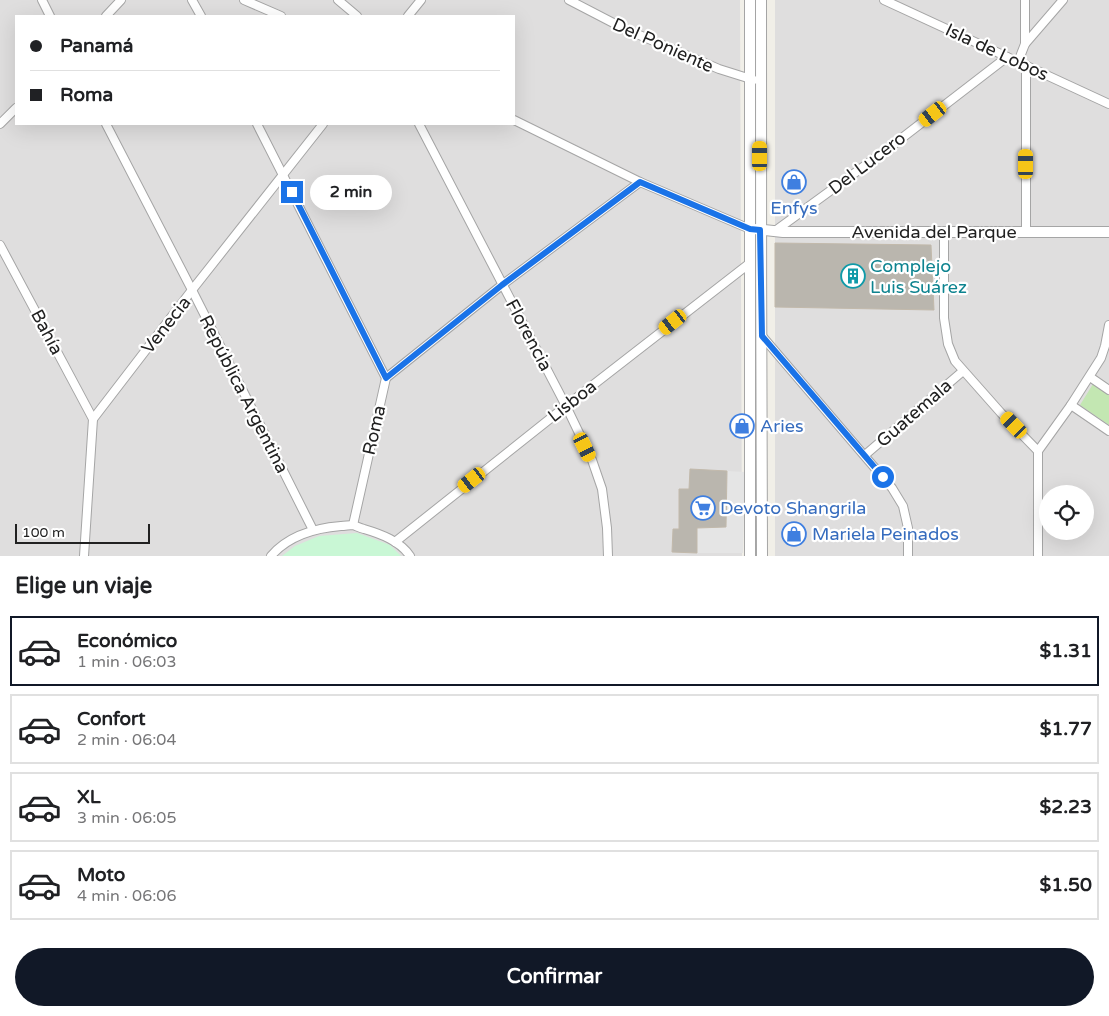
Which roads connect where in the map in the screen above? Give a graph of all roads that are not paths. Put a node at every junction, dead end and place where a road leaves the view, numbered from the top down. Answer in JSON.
{"nodes":[{"id":1,"x":42,"y":0,"type":"edge"},
{"id":2,"x":122,"y":0,"type":"edge"},
{"id":3,"x":192,"y":0,"type":"edge"},
{"id":4,"x":244,"y":0,"type":"edge"},
{"id":5,"x":338,"y":0,"type":"edge"},
{"id":6,"x":420,"y":0,"type":"edge"},
{"id":7,"x":569,"y":0,"type":"edge"},
{"id":8,"x":750,"y":0,"type":"edge"},
{"id":9,"x":761,"y":0,"type":"edge"},
{"id":10,"x":1025,"y":0,"type":"edge"},
{"id":11,"x":1062,"y":0,"type":"edge"},
{"id":12,"x":888,"y":1,"type":"edge"},
{"id":13,"x":50,"y":15,"type":"edge"},
{"id":14,"x":107,"y":15,"type":"edge"},
{"id":15,"x":200,"y":15,"type":"edge"},
{"id":16,"x":279,"y":15,"type":"edge"},
{"id":17,"x":356,"y":15,"type":"edge"},
{"id":18,"x":409,"y":15,"type":"edge"},
{"id":19,"x":1025,"y":44,"type":"junction"},
{"id":20,"x":1007,"y":57,"type":"junction"},
{"id":21,"x":1022,"y":63,"type":"junction"},
{"id":22,"x":749,"y":79,"type":"junction"},
{"id":23,"x":761,"y":82,"type":"junction"},
{"id":24,"x":1109,"y":104,"type":"edge"},
{"id":25,"x":15,"y":109,"type":"edge"},
{"id":26,"x":515,"y":120,"type":"edge"},
{"id":27,"x":0,"y":124,"type":"edge"},
{"id":28,"x":107,"y":125,"type":"edge"},
{"id":29,"x":258,"y":125,"type":"edge"},
{"id":30,"x":323,"y":125,"type":"edge"},
{"id":31,"x":420,"y":125,"type":"edge"},
{"id":32,"x":283,"y":175,"type":"junction"},
{"id":33,"x":640,"y":182,"type":"junction"},
{"id":34,"x":755,"y":229,"type":"junction"},
{"id":35,"x":775,"y":231,"type":"junction"},
{"id":36,"x":1026,"y":232,"type":"junction"},
{"id":37,"x":1109,"y":232,"type":"edge"},
{"id":38,"x":944,"y":233,"type":"junction"},
{"id":39,"x":0,"y":245,"type":"edge"},
{"id":40,"x":750,"y":263,"type":"junction"},
{"id":41,"x":502,"y":285,"type":"junction"},
{"id":42,"x":192,"y":290,"type":"junction"},
{"id":43,"x":1109,"y":325,"type":"edge"},
{"id":44,"x":762,"y":336,"type":"junction"},
{"id":45,"x":963,"y":371,"type":"junction"},
{"id":46,"x":1090,"y":377,"type":"junction"},
{"id":47,"x":386,"y":378,"type":"junction"},
{"id":48,"x":1109,"y":390,"type":"edge"},
{"id":49,"x":566,"y":406,"type":"junction"},
{"id":50,"x":1071,"y":406,"type":"junction"},
{"id":51,"x":94,"y":419,"type":"junction"},
{"id":52,"x":1109,"y":431,"type":"edge"},
{"id":53,"x":1038,"y":451,"type":"junction"},
{"id":54,"x":865,"y":455,"type":"junction"},
{"id":55,"x":353,"y":525,"type":"junction"},
{"id":56,"x":313,"y":530,"type":"junction"},
{"id":57,"x":395,"y":542,"type":"junction"},
{"id":58,"x":84,"y":556,"type":"edge"},
{"id":59,"x":271,"y":556,"type":"edge"},
{"id":60,"x":410,"y":556,"type":"edge"},
{"id":61,"x":608,"y":556,"type":"edge"},
{"id":62,"x":750,"y":556,"type":"edge"},
{"id":63,"x":762,"y":556,"type":"edge"},
{"id":64,"x":908,"y":556,"type":"edge"},
{"id":65,"x":1038,"y":556,"type":"edge"}],
"edges":[{"from":1,"to":13,"type":"street"},
{"from":2,"to":14,"type":"street"},
{"from":3,"to":15,"type":"street"},
{"from":4,"to":16,"type":"street"},
{"from":5,"to":17,"type":"street"},
{"from":6,"to":18,"type":"street"},
{"from":7,"to":22,"type":"street","name":"Del Poniente"},
{"from":8,"to":22,"type":"street"},
{"from":9,"to":23,"type":"street"},
{"from":10,"to":19,"type":"street"},
{"from":11,"to":19,"type":"street"},
{"from":12,"to":20,"type":"street","name":"Isla de Lobos"},
{"from":19,"to":21,"type":"street"},
{"from":20,"to":21,"type":"street","name":"Isla de Lobos"},
{"from":20,"to":35,"type":"street","name":"Del Lucero"},
{"from":21,"to":24,"type":"street","name":"Isla de Lobos"},
{"from":21,"to":36,"type":"street"},
{"from":22,"to":23,"type":"street","name":"Del Poniente"},
{"from":22,"to":34,"type":"street"},
{"from":23,"to":34,"type":"street"},
{"from":25,"to":27,"type":"street"},
{"from":26,"to":33,"type":"street","name":"Avenida del Parque"},
{"from":28,"to":42,"type":"street","name":"República Argentina"},
{"from":29,"to":32,"type":"street"},
{"from":30,"to":32,"type":"street","name":"Venecia"},
{"from":31,"to":41,"type":"street","name":"Florencia"},
{"from":32,"to":42,"type":"street","name":"Venecia"},
{"from":32,"to":47,"type":"street"},
{"from":33,"to":34,"type":"street","name":"Avenida del Parque"},
{"from":33,"to":41,"type":"street"},
{"from":34,"to":35,"type":"street","name":"Avenida del Parque"},
{"from":34,"to":40,"type":"street"},
{"from":34,"to":44,"type":"street"},
{"from":35,"to":38,"type":"street","name":"Avenida del Parque"},
{"from":36,"to":37,"type":"street","name":"Avenida del Parque"},
{"from":36,"to":38,"type":"street","name":"Avenida del Parque"},
{"from":38,"to":45,"type":"street"},
{"from":39,"to":51,"type":"street","name":"Bahía"},
{"from":40,"to":49,"type":"street","name":"Lisboa"},
{"from":40,"to":62,"type":"street"},
{"from":41,"to":47,"type":"street"},
{"from":41,"to":49,"type":"street","name":"Florencia"},
{"from":42,"to":51,"type":"street","name":"Venecia"},
{"from":42,"to":56,"type":"street","name":"República Argentina"},
{"from":43,"to":46,"type":"street"},
{"from":44,"to":54,"type":"street"},
{"from":44,"to":63,"type":"street"},
{"from":45,"to":53,"type":"street"},
{"from":45,"to":54,"type":"street","name":"Guatemala"},
{"from":46,"to":48,"type":"street"},
{"from":46,"to":50,"type":"street"},
{"from":47,"to":55,"type":"street","name":"Roma"},
{"from":49,"to":57,"type":"street","name":"Lisboa"},
{"from":49,"to":61,"type":"street","name":"Florencia"},
{"from":50,"to":52,"type":"street"},
{"from":50,"to":53,"type":"street"},
{"from":51,"to":58,"type":"street"},
{"from":53,"to":65,"type":"street"},
{"from":54,"to":64,"type":"street"},
{"from":55,"to":56,"type":"street"},
{"from":55,"to":57,"type":"street"},
{"from":56,"to":59,"type":"street"},
{"from":57,"to":60,"type":"street"}]}
